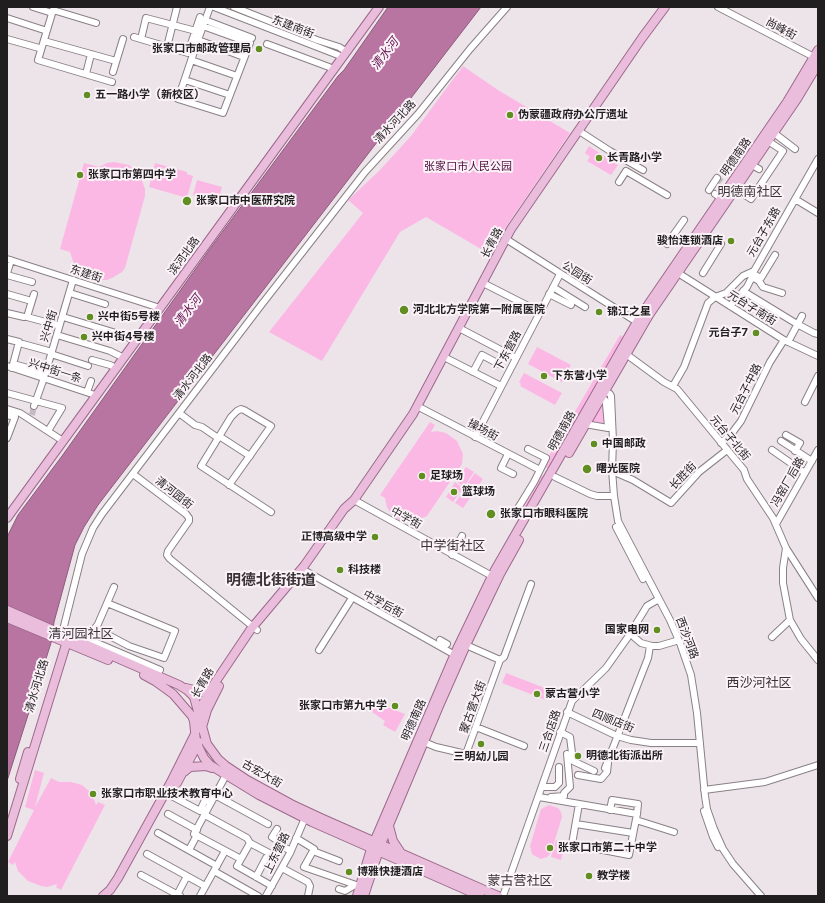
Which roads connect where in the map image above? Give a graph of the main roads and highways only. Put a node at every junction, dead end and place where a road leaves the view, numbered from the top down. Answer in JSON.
{"nodes":[{"id":1,"x":374,"y":7,"type":"edge"},
{"id":2,"x":380,"y":7,"type":"edge"},
{"id":3,"x":665,"y":7,"type":"edge"},
{"id":4,"x":342,"y":54,"type":"junction"},
{"id":5,"x":817,"y":57,"type":"edge"},
{"id":6,"x":790,"y":103,"type":"junction"},
{"id":7,"x":729,"y":186,"type":"junction"},
{"id":8,"x":600,"y":392,"type":"junction"},
{"id":9,"x":61,"y":440,"type":"junction"},
{"id":10,"x":7,"y":509,"type":"edge"},
{"id":11,"x":7,"y":518,"type":"edge"},
{"id":12,"x":507,"y":555,"type":"junction"},
{"id":13,"x":7,"y":610,"type":"edge"},
{"id":14,"x":7,"y":618,"type":"edge"},
{"id":15,"x":255,"y":628,"type":"junction"},
{"id":16,"x":62,"y":637,"type":"junction"},
{"id":17,"x":463,"y":647,"type":"junction"},
{"id":18,"x":214,"y":684,"type":"junction"},
{"id":19,"x":179,"y":685,"type":"junction"},
{"id":20,"x":180,"y":701,"type":"junction"},
{"id":21,"x":209,"y":705,"type":"junction"},
{"id":22,"x":199,"y":710,"type":"junction"},
{"id":23,"x":198,"y":731,"type":"junction"},
{"id":24,"x":197,"y":744,"type":"junction"},
{"id":25,"x":204,"y":758,"type":"junction"},
{"id":26,"x":189,"y":760,"type":"junction"},
{"id":27,"x":226,"y":766,"type":"junction"},
{"id":28,"x":217,"y":770,"type":"junction"},
{"id":29,"x":180,"y":771,"type":"junction"},
{"id":30,"x":168,"y":794,"type":"junction"},
{"id":31,"x":394,"y":803,"type":"junction"},
{"id":32,"x":7,"y":820,"type":"edge"},
{"id":33,"x":389,"y":826,"type":"junction"},
{"id":34,"x":380,"y":828,"type":"junction"},
{"id":35,"x":7,"y":836,"type":"edge"},
{"id":36,"x":358,"y":839,"type":"junction"},
{"id":37,"x":376,"y":847,"type":"junction"},
{"id":38,"x":398,"y":856,"type":"junction"},
{"id":39,"x":371,"y":864,"type":"junction"},
{"id":40,"x":471,"y":888,"type":"junction"},
{"id":41,"x":103,"y":896,"type":"edge"},
{"id":42,"x":111,"y":896,"type":"edge"},
{"id":43,"x":357,"y":896,"type":"edge"},
{"id":44,"x":364,"y":896,"type":"edge"},
{"id":45,"x":480,"y":896,"type":"edge"},
{"id":46,"x":498,"y":896,"type":"edge"}],
"edges":[{"from":1,"to":4,"type":"main road","name":"滨河北路"},
{"from":2,"to":4,"type":"main road","name":"滨河北路"},
{"from":3,"to":15,"type":"main road","name":"长青路"},
{"from":4,"to":9,"type":"main road","name":"滨河北路"},
{"from":5,"to":6,"type":"main road","name":"明德南路"},
{"from":6,"to":7,"type":"main road","name":"明德南路"},
{"from":6,"to":7,"type":"main road","name":"明德南路"},
{"from":7,"to":8,"type":"main road","name":"明德南路"},
{"from":7,"to":8,"type":"main road","name":"明德南路"},
{"from":8,"to":12,"type":"main road","name":"明德南路"},
{"from":8,"to":12,"type":"main road","name":"明德南路"},
{"from":9,"to":10,"type":"main road","name":"滨河北路"},
{"from":9,"to":11,"type":"main road","name":"滨河北路"},
{"from":12,"to":17,"type":"main road","name":"明德南路"},
{"from":12,"to":17,"type":"main road","name":"明德南路"},
{"from":13,"to":16,"type":"main road"},
{"from":14,"to":16,"type":"main road"},
{"from":15,"to":18,"type":"main road","name":"长青路"},
{"from":15,"to":21,"type":"main road","name":"长青路"},
{"from":16,"to":19,"type":"main road","name":"古宏大街"},
{"from":16,"to":20,"type":"main road","name":"古宏大街"},
{"from":16,"to":32,"type":"main road","name":"清水河北路"},
{"from":16,"to":35,"type":"main road","name":"清水河北路"},
{"from":17,"to":31,"type":"main road","name":"明德南路"},
{"from":17,"to":31,"type":"main road","name":"明德南路"},
{"from":18,"to":19,"type":"main road"},
{"from":18,"to":22,"type":"main road","name":"长青路"},
{"from":19,"to":22,"type":"main road","name":"古宏大街"},
{"from":20,"to":22,"type":"main road"},
{"from":20,"to":23,"type":"main road","name":"古宏大街"},
{"from":21,"to":22,"type":"main road"},
{"from":21,"to":23,"type":"main road","name":"长青路"},
{"from":22,"to":23,"type":"main road","name":"古宏大街"},
{"from":23,"to":24,"type":"main road","name":"长青路"},
{"from":23,"to":27,"type":"main road","name":"古宏大街"},
{"from":23,"to":29,"type":"main road","name":"长青路"},
{"from":24,"to":25,"type":"main road","name":"古宏大街"},
{"from":24,"to":26,"type":"main road","name":"长青路"},
{"from":25,"to":26,"type":"main road"},
{"from":25,"to":27,"type":"main road"},
{"from":25,"to":28,"type":"main road","name":"古宏大街"},
{"from":26,"to":29,"type":"main road","name":"长青路"},
{"from":27,"to":36,"type":"main road","name":"古宏大街"},
{"from":28,"to":29,"type":"main road"},
{"from":28,"to":36,"type":"main road","name":"古宏大街"},
{"from":29,"to":30,"type":"main road","name":"长青路"},
{"from":30,"to":41,"type":"main road","name":"长青路"},
{"from":30,"to":42,"type":"main road","name":"长青路"},
{"from":31,"to":33,"type":"main road","name":"明德南路"},
{"from":31,"to":34,"type":"main road","name":"明德南路"},
{"from":33,"to":37,"type":"main road","name":"明德南路"},
{"from":33,"to":38,"type":"main road"},
{"from":34,"to":36,"type":"main road"},
{"from":34,"to":37,"type":"main road","name":"明德南路"},
{"from":36,"to":37,"type":"main road","name":"古宏大街"},
{"from":36,"to":39,"type":"main road"},
{"from":37,"to":38,"type":"main road","name":"古宏大街"},
{"from":37,"to":39,"type":"main road"},
{"from":38,"to":39,"type":"main road"},
{"from":38,"to":40,"type":"main road","name":"古宏大街"},
{"from":39,"to":43,"type":"main road"},
{"from":39,"to":44,"type":"main road"},
{"from":40,"to":45,"type":"main road","name":"古宏大街"},
{"from":40,"to":46,"type":"main road","name":"古宏大街"}]}
